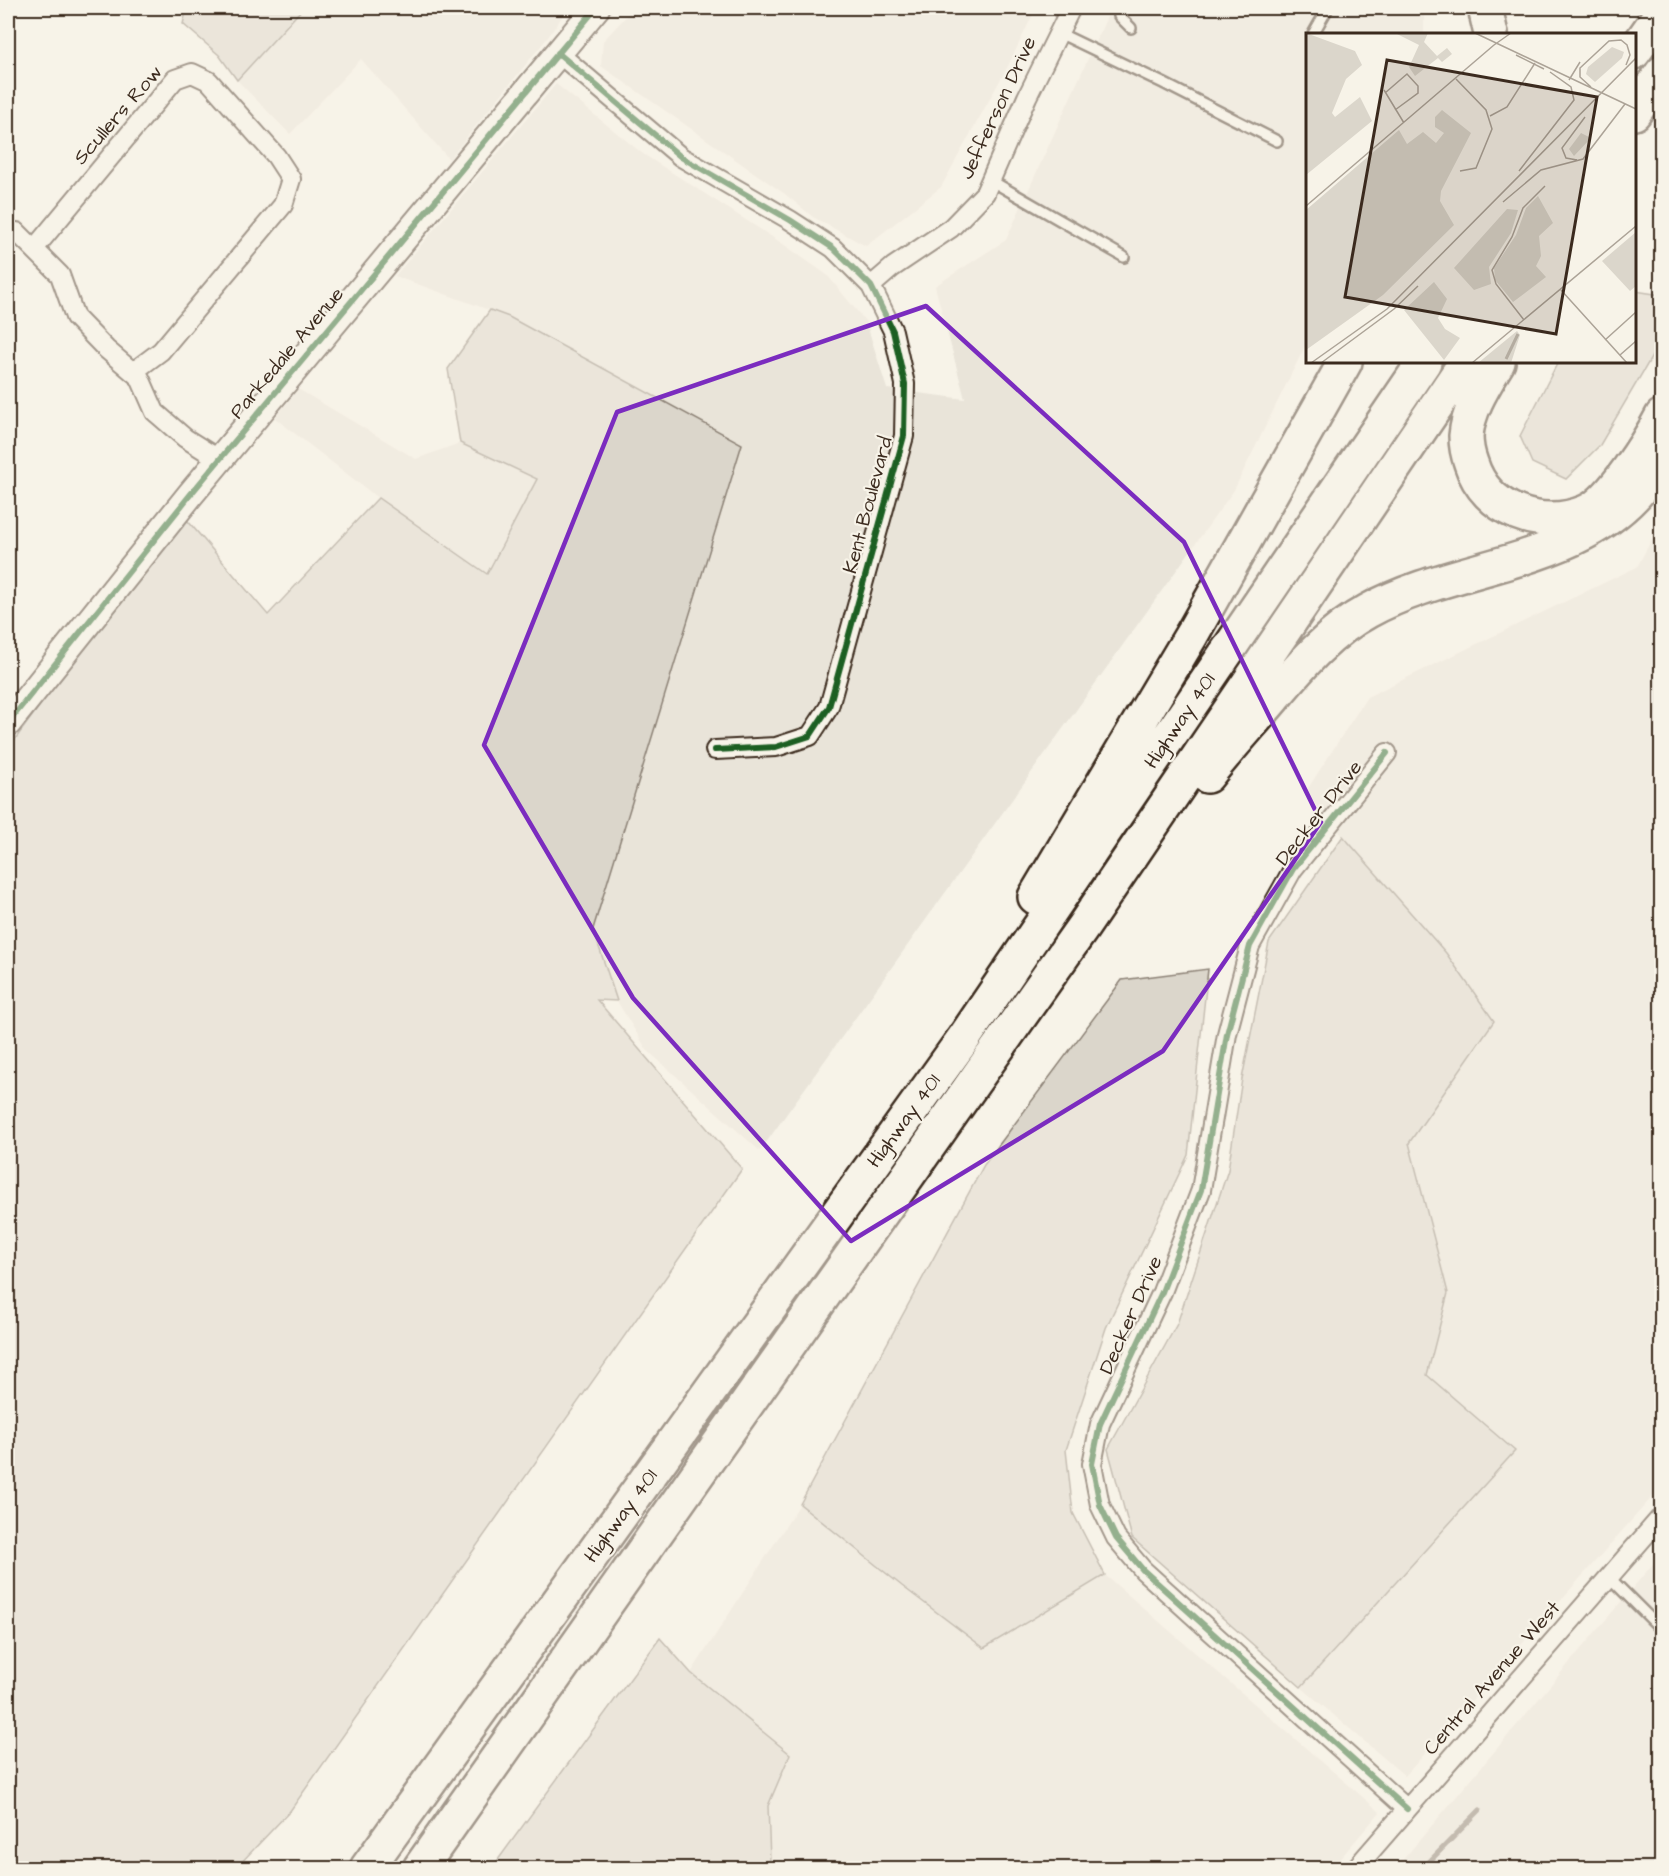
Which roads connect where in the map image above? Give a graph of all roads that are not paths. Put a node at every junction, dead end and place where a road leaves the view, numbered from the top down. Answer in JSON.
{"nodes":[{"id":1,"x":596,"y":8,"type":"edge"},
{"id":2,"x":1071,"y":8,"type":"edge"},
{"id":3,"x":1121,"y":8,"type":"edge"},
{"id":4,"x":1328,"y":8,"type":"edge"},
{"id":5,"x":1485,"y":8,"type":"edge"},
{"id":6,"x":1662,"y":12,"type":"edge"},
{"id":7,"x":1131,"y":28,"type":"dead end"},
{"id":8,"x":1059,"y":33,"type":"junction"},
{"id":9,"x":1315,"y":33,"type":"edge"},
{"id":10,"x":1491,"y":33,"type":"edge"},
{"id":11,"x":1636,"y":51,"type":"edge"},
{"id":12,"x":558,"y":53,"type":"junction"},
{"id":13,"x":1662,"y":73,"type":"edge"},
{"id":14,"x":1636,"y":112,"type":"edge"},
{"id":15,"x":1277,"y":141,"type":"dead end"},
{"id":16,"x":990,"y":180,"type":"junction"},
{"id":17,"x":16,"y":232,"type":"dead end"},
{"id":18,"x":34,"y":249,"type":"junction"},
{"id":19,"x":1124,"y":257,"type":"dead end"},
{"id":20,"x":871,"y":286,"type":"junction"},
{"id":21,"x":1344,"y":363,"type":"edge"},
{"id":22,"x":1423,"y":363,"type":"edge"},
{"id":23,"x":1465,"y":363,"type":"edge"},
{"id":24,"x":1497,"y":363,"type":"edge"},
{"id":25,"x":133,"y":372,"type":"junction"},
{"id":26,"x":1662,"y":416,"type":"edge"},
{"id":27,"x":1662,"y":456,"type":"edge"},
{"id":28,"x":220,"y":460,"type":"junction"},
{"id":29,"x":8,"y":723,"type":"edge"},
{"id":30,"x":715,"y":750,"type":"dead end"},
{"id":31,"x":1387,"y":753,"type":"dead end"},
{"id":32,"x":1083,"y":927,"type":"junction"},
{"id":33,"x":964,"y":1038,"type":"junction"},
{"id":34,"x":1658,"y":1527,"type":"edge"},
{"id":35,"x":1609,"y":1577,"type":"junction"},
{"id":36,"x":1662,"y":1630,"type":"edge"},
{"id":37,"x":1407,"y":1809,"type":"junction"},
{"id":38,"x":367,"y":1869,"type":"edge"},
{"id":39,"x":420,"y":1869,"type":"edge"},
{"id":40,"x":1356,"y":1869,"type":"edge"}],
"edges":[{"from":1,"to":12,"type":"street","name":"Parkedale Avenue"},
{"from":2,"to":8,"type":"street","name":"Jefferson Drive"},
{"from":3,"to":7,"type":"lane"},
{"from":4,"to":9,"type":"lane"},
{"from":5,"to":10,"type":"highway"},
{"from":6,"to":11,"type":"highway"},
{"from":8,"to":15,"type":"lane"},
{"from":8,"to":16,"type":"street","name":"Jefferson Drive"},
{"from":12,"to":20,"type":"street","name":"Kent Boulevard"},
{"from":12,"to":28,"type":"street","name":"Parkedale Avenue"},
{"from":13,"to":14,"type":"highway"},
{"from":16,"to":19,"type":"lane"},
{"from":16,"to":20,"type":"street","name":"Jefferson Drive"},
{"from":17,"to":18,"type":"street"},
{"from":18,"to":25,"type":"street"},
{"from":18,"to":25,"type":"street","name":"Scullers Row"},
{"from":20,"to":30,"type":"street","name":"Kent Boulevard"},
{"from":21,"to":33,"type":"highway"},
{"from":22,"to":33,"type":"highway","name":"Highway 401"},
{"from":23,"to":32,"type":"highway","name":"Highway 401"},
{"from":24,"to":26,"type":"highway"},
{"from":25,"to":28,"type":"street"},
{"from":27,"to":32,"type":"highway"},
{"from":28,"to":29,"type":"street","name":"Parkedale Avenue"},
{"from":31,"to":37,"type":"street","name":"Decker Drive"},
{"from":32,"to":39,"type":"highway","name":"Highway 401"},
{"from":33,"to":38,"type":"highway","name":"Highway 401"},
{"from":34,"to":35,"type":"street","name":"Central Avenue West"},
{"from":35,"to":36,"type":"lane"},
{"from":35,"to":37,"type":"street","name":"Central Avenue West"},
{"from":37,"to":40,"type":"street","name":"Central Avenue West"}]}
